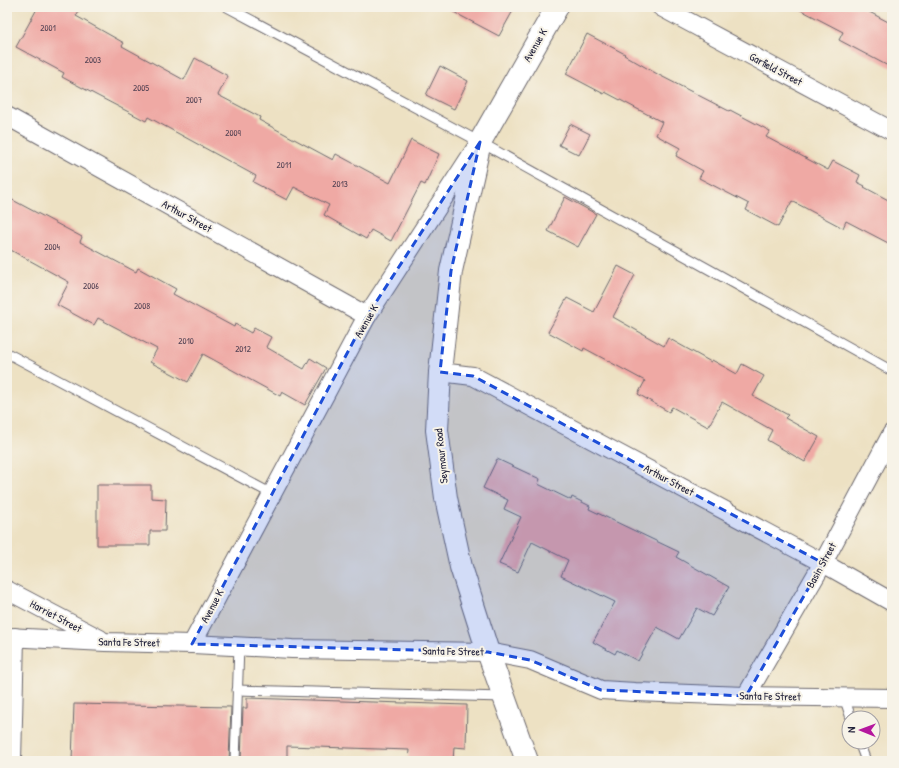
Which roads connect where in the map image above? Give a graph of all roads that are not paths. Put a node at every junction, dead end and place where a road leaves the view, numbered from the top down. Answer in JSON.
{"nodes":[{"id":1,"x":227,"y":7,"type":"edge"},
{"id":2,"x":557,"y":7,"type":"edge"},
{"id":3,"x":661,"y":7,"type":"edge"},
{"id":4,"x":7,"y":116,"type":"edge"},
{"id":5,"x":892,"y":131,"type":"edge"},
{"id":6,"x":480,"y":142,"type":"junction"},
{"id":7,"x":367,"y":316,"type":"junction"},
{"id":8,"x":7,"y":353,"type":"edge"},
{"id":9,"x":892,"y":370,"type":"edge"},
{"id":10,"x":440,"y":372,"type":"junction"},
{"id":11,"x":892,"y":432,"type":"edge"},
{"id":12,"x":272,"y":494,"type":"junction"},
{"id":13,"x":823,"y":563,"type":"junction"},
{"id":14,"x":7,"y":590,"type":"edge"},
{"id":15,"x":892,"y":602,"type":"edge"},
{"id":16,"x":11,"y":637,"type":"edge"},
{"id":17,"x":105,"y":642,"type":"junction"},
{"id":18,"x":192,"y":644,"type":"junction"},
{"id":19,"x":238,"y":646,"type":"junction"},
{"id":20,"x":488,"y":652,"type":"junction"},
{"id":21,"x":237,"y":690,"type":"junction"},
{"id":22,"x":746,"y":696,"type":"junction"},
{"id":23,"x":504,"y":697,"type":"junction"},
{"id":24,"x":844,"y":697,"type":"junction"},
{"id":25,"x":892,"y":698,"type":"edge"},
{"id":26,"x":848,"y":710,"type":"edge"},
{"id":27,"x":862,"y":750,"type":"edge"},
{"id":28,"x":12,"y":761,"type":"edge"},
{"id":29,"x":235,"y":761,"type":"edge"},
{"id":30,"x":527,"y":761,"type":"edge"},
{"id":31,"x":866,"y":761,"type":"edge"}],
"edges":[{"from":1,"to":6,"type":"lane"},
{"from":2,"to":6,"type":"street","name":"Avenue K"},
{"from":3,"to":5,"type":"street","name":"Garfield Street"},
{"from":4,"to":7,"type":"street","name":"Arthur Street"},
{"from":6,"to":7,"type":"street","name":"Avenue K"},
{"from":6,"to":9,"type":"lane"},
{"from":6,"to":10,"type":"street","name":"Seymour Road"},
{"from":7,"to":12,"type":"street","name":"Avenue K"},
{"from":8,"to":12,"type":"lane"},
{"from":10,"to":13,"type":"street","name":"Arthur Street"},
{"from":10,"to":20,"type":"street","name":"Seymour Road"},
{"from":11,"to":13,"type":"street","name":"Basin Street"},
{"from":12,"to":18,"type":"street","name":"Avenue K"},
{"from":13,"to":15,"type":"street","name":"Arthur Street"},
{"from":13,"to":22,"type":"street","name":"Basin Street"},
{"from":14,"to":17,"type":"street","name":"Harriet Street"},
{"from":16,"to":17,"type":"street","name":"Santa Fe Street"},
{"from":16,"to":28,"type":"street"},
{"from":17,"to":18,"type":"street","name":"Santa Fe Street"},
{"from":18,"to":19,"type":"street","name":"Santa Fe Street"},
{"from":19,"to":20,"type":"street","name":"Santa Fe Street"},
{"from":19,"to":21,"type":"lane"},
{"from":20,"to":22,"type":"street","name":"Santa Fe Street"},
{"from":20,"to":23,"type":"street","name":"Seymour Road"},
{"from":21,"to":23,"type":"lane"},
{"from":21,"to":29,"type":"lane"},
{"from":22,"to":24,"type":"street","name":"Santa Fe Street"},
{"from":23,"to":30,"type":"street","name":"Seymour Road"},
{"from":24,"to":25,"type":"street","name":"Santa Fe Street"},
{"from":24,"to":26,"type":"lane"},
{"from":27,"to":31,"type":"lane"}]}
